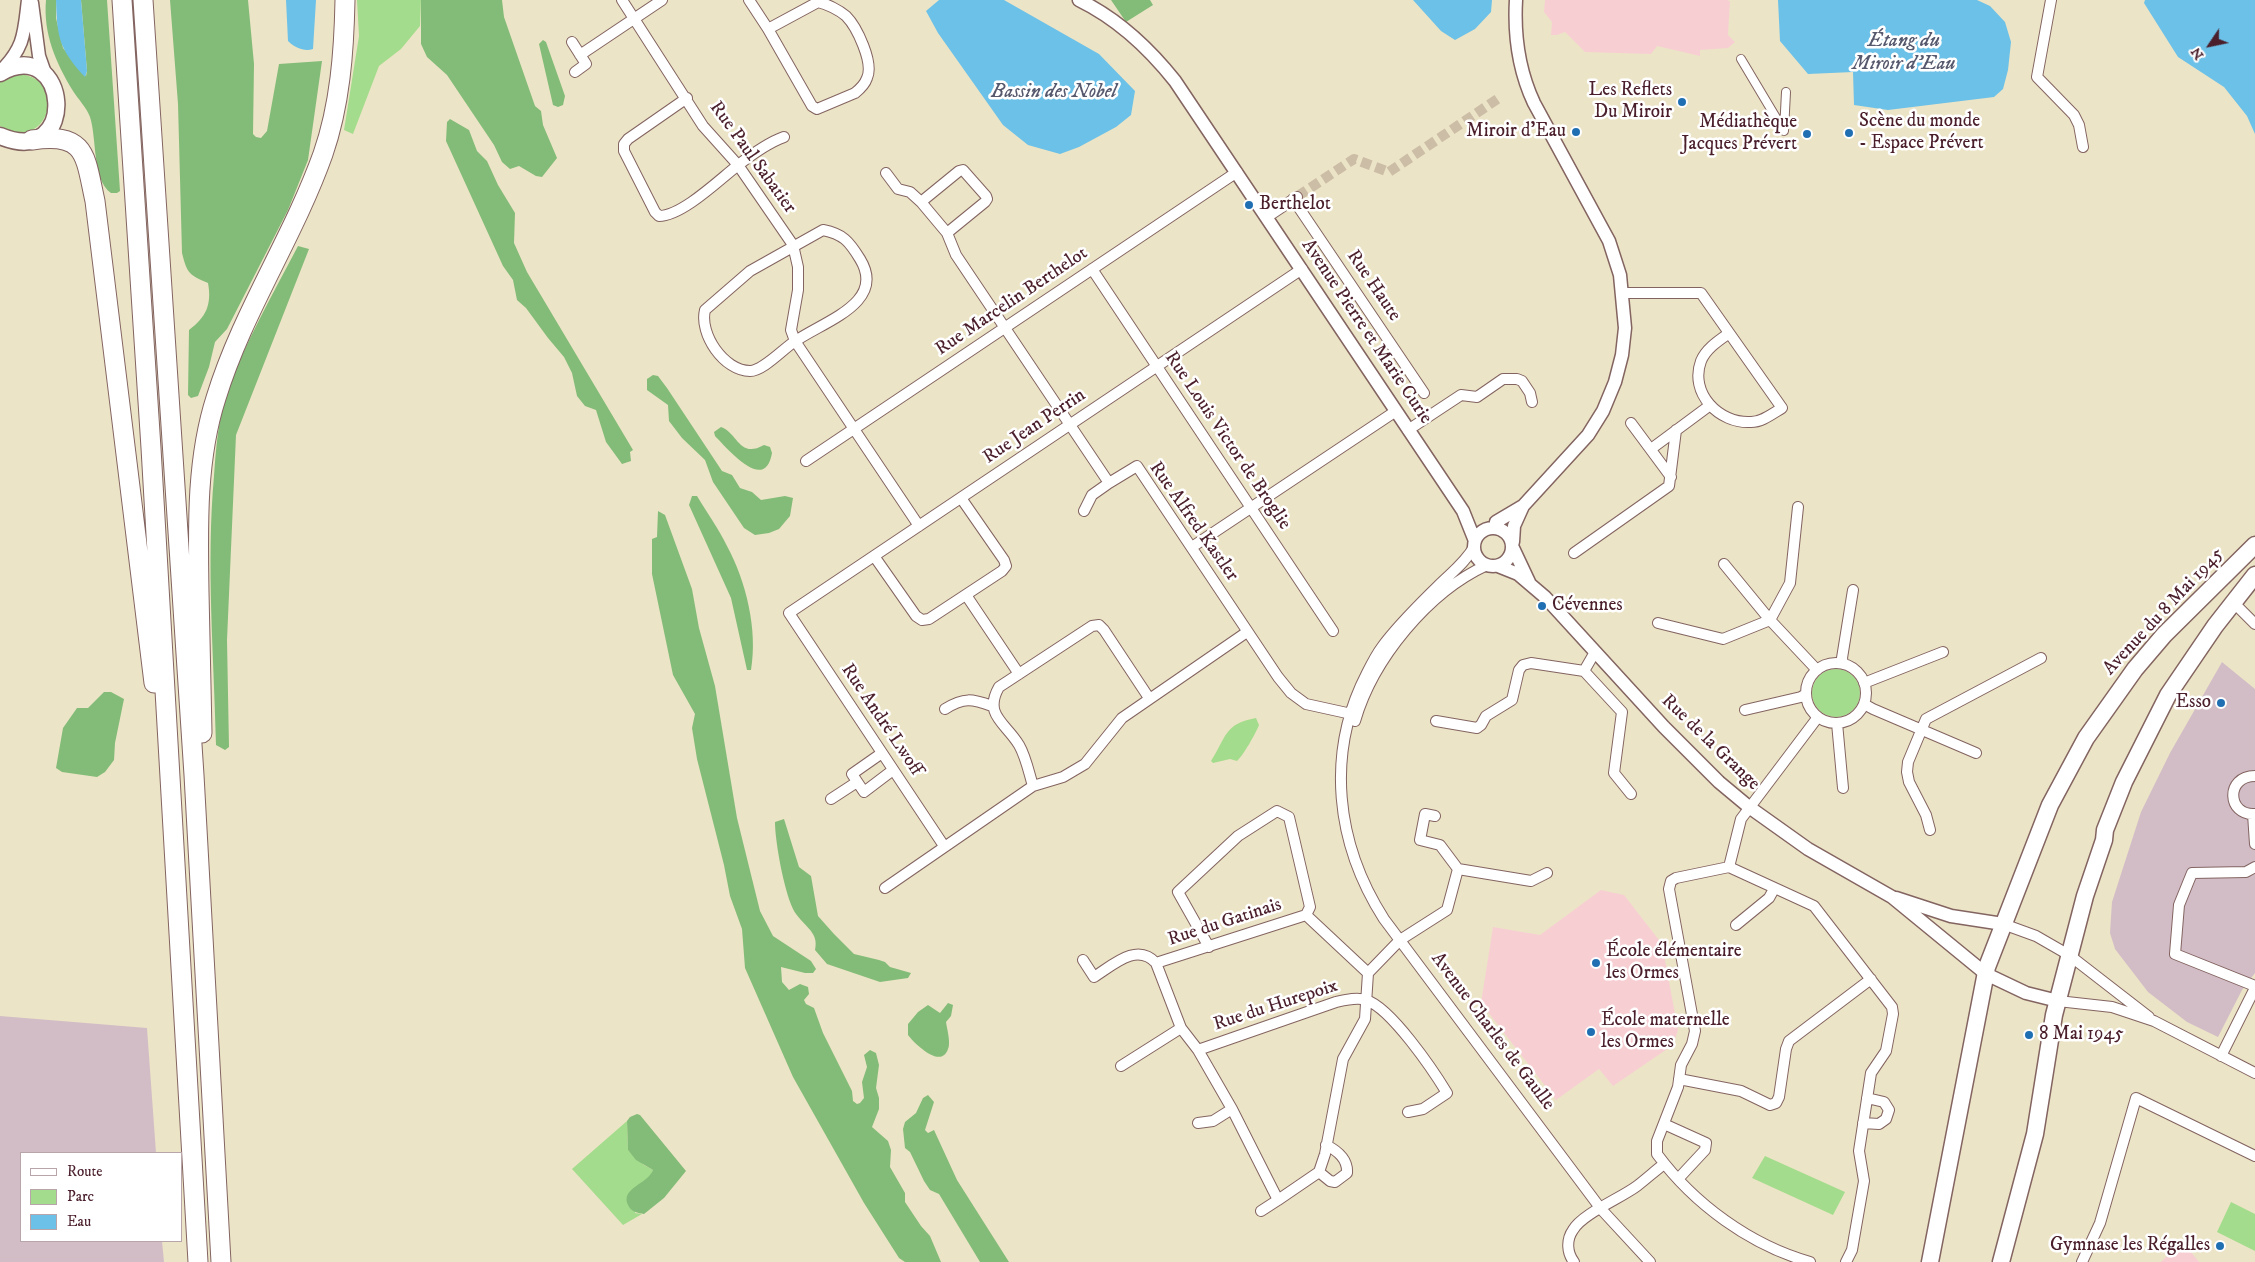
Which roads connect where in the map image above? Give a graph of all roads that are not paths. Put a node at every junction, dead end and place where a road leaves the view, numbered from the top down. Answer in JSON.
{"nodes":[{"id":1,"x":28,"y":0,"type":"edge"},
{"id":2,"x":32,"y":0,"type":"edge"},
{"id":3,"x":122,"y":0,"type":"edge"},
{"id":4,"x":144,"y":0,"type":"edge"},
{"id":5,"x":345,"y":0,"type":"edge"},
{"id":6,"x":622,"y":0,"type":"edge"},
{"id":7,"x":662,"y":0,"type":"edge"},
{"id":8,"x":749,"y":0,"type":"edge"},
{"id":9,"x":1079,"y":0,"type":"edge"},
{"id":10,"x":1516,"y":0,"type":"edge"},
{"id":11,"x":2051,"y":0,"type":"edge"},
{"id":12,"x":816,"y":2,"type":"edge"},
{"id":13,"x":635,"y":18,"type":"junction"},
{"id":14,"x":768,"y":29,"type":"junction"},
{"id":15,"x":572,"y":42,"type":"dead end"},
{"id":16,"x":580,"y":55,"type":"junction"},
{"id":17,"x":1741,"y":59,"type":"dead end"},
{"id":18,"x":0,"y":72,"type":"edge"},
{"id":19,"x":575,"y":72,"type":"dead end"},
{"id":20,"x":46,"y":76,"type":"junction"},
{"id":21,"x":1786,"y":92,"type":"dead end"},
{"id":22,"x":687,"y":98,"type":"junction"},
{"id":23,"x":0,"y":136,"type":"edge"},
{"id":24,"x":784,"y":137,"type":"dead end"},
{"id":25,"x":32,"y":140,"type":"junction"},
{"id":26,"x":2083,"y":147,"type":"dead end"},
{"id":27,"x":738,"y":164,"type":"junction"},
{"id":28,"x":1237,"y":172,"type":"junction"},
{"id":29,"x":886,"y":173,"type":"dead end"},
{"id":30,"x":922,"y":202,"type":"junction"},
{"id":31,"x":1267,"y":217,"type":"junction"},
{"id":32,"x":947,"y":233,"type":"junction"},
{"id":33,"x":793,"y":245,"type":"junction"},
{"id":34,"x":1092,"y":269,"type":"junction"},
{"id":35,"x":1302,"y":269,"type":"junction"},
{"id":36,"x":1623,"y":293,"type":"junction"},
{"id":37,"x":1005,"y":328,"type":"junction"},
{"id":38,"x":1728,"y":334,"type":"junction"},
{"id":39,"x":795,"y":341,"type":"junction"},
{"id":40,"x":1157,"y":367,"type":"junction"},
{"id":41,"x":1424,"y":393,"type":"dead end"},
{"id":42,"x":1532,"y":402,"type":"dead end"},
{"id":43,"x":1709,"y":406,"type":"junction"},
{"id":44,"x":1396,"y":411,"type":"junction"},
{"id":45,"x":1631,"y":423,"type":"dead end"},
{"id":46,"x":1070,"y":424,"type":"junction"},
{"id":47,"x":855,"y":429,"type":"junction"},
{"id":48,"x":1408,"y":430,"type":"junction"},
{"id":49,"x":1676,"y":430,"type":"junction"},
{"id":50,"x":1651,"y":449,"type":"junction"},
{"id":51,"x":806,"y":461,"type":"dead end"},
{"id":52,"x":1670,"y":481,"type":"junction"},
{"id":53,"x":1109,"y":483,"type":"junction"},
{"id":54,"x":961,"y":498,"type":"junction"},
{"id":55,"x":1523,"y":506,"type":"junction"},
{"id":56,"x":1798,"y":507,"type":"dead end"},
{"id":57,"x":1251,"y":508,"type":"junction"},
{"id":58,"x":1463,"y":510,"type":"junction"},
{"id":59,"x":1084,"y":511,"type":"dead end"},
{"id":60,"x":919,"y":526,"type":"junction"},
{"id":61,"x":1494,"y":528,"type":"junction"},
{"id":62,"x":1474,"y":544,"type":"junction"},
{"id":63,"x":1513,"y":545,"type":"junction"},
{"id":64,"x":2255,"y":545,"type":"edge"},
{"id":65,"x":1192,"y":547,"type":"junction"},
{"id":66,"x":1574,"y":553,"type":"dead end"},
{"id":67,"x":874,"y":556,"type":"junction"},
{"id":68,"x":1724,"y":564,"type":"dead end"},
{"id":69,"x":1492,"y":566,"type":"junction"},
{"id":70,"x":2255,"y":575,"type":"edge"},
{"id":71,"x":1529,"y":582,"type":"junction"},
{"id":72,"x":1854,"y":590,"type":"dead end"},
{"id":73,"x":966,"y":595,"type":"junction"},
{"id":74,"x":2233,"y":602,"type":"junction"},
{"id":75,"x":789,"y":613,"type":"joint"},
{"id":76,"x":1770,"y":620,"type":"junction"},
{"id":77,"x":1658,"y":623,"type":"dead end"},
{"id":78,"x":2255,"y":624,"type":"edge"},
{"id":79,"x":1333,"y":631,"type":"dead end"},
{"id":80,"x":1247,"y":632,"type":"junction"},
{"id":81,"x":1595,"y":652,"type":"junction"},
{"id":82,"x":1943,"y":652,"type":"dead end"},
{"id":83,"x":2042,"y":658,"type":"dead end"},
{"id":84,"x":1843,"y":664,"type":"junction"},
{"id":85,"x":1817,"y":670,"type":"junction"},
{"id":86,"x":1584,"y":671,"type":"junction"},
{"id":87,"x":1018,"y":674,"type":"junction"},
{"id":88,"x":1864,"y":683,"type":"junction"},
{"id":89,"x":1806,"y":694,"type":"junction"},
{"id":90,"x":1149,"y":698,"type":"junction"},
{"id":91,"x":1864,"y":704,"type":"junction"},
{"id":92,"x":992,"y":706,"type":"junction"},
{"id":93,"x":945,"y":709,"type":"dead end"},
{"id":94,"x":1745,"y":710,"type":"dead end"},
{"id":95,"x":1354,"y":714,"type":"junction"},
{"id":96,"x":1818,"y":717,"type":"junction"},
{"id":97,"x":167,"y":720,"type":"junction"},
{"id":98,"x":1436,"y":721,"type":"dead end"},
{"id":99,"x":1837,"y":723,"type":"junction"},
{"id":100,"x":1921,"y":730,"type":"junction"},
{"id":101,"x":882,"y":753,"type":"junction"},
{"id":102,"x":1976,"y":753,"type":"dead end"},
{"id":103,"x":893,"y":770,"type":"junction"},
{"id":104,"x":194,"y":775,"type":"junction"},
{"id":105,"x":2255,"y":776,"type":"edge"},
{"id":106,"x":857,"y":782,"type":"junction"},
{"id":107,"x":1034,"y":786,"type":"junction"},
{"id":108,"x":1842,"y":788,"type":"dead end"},
{"id":109,"x":1630,"y":794,"type":"dead end"},
{"id":110,"x":831,"y":799,"type":"dead end"},
{"id":111,"x":1749,"y":808,"type":"junction"},
{"id":112,"x":2254,"y":814,"type":"edge"},
{"id":113,"x":1435,"y":816,"type":"dead end"},
{"id":114,"x":1930,"y":830,"type":"dead end"},
{"id":115,"x":2255,"y":844,"type":"edge"},
{"id":116,"x":944,"y":846,"type":"junction"},
{"id":117,"x":2255,"y":866,"type":"edge"},
{"id":118,"x":1729,"y":867,"type":"junction"},
{"id":119,"x":1458,"y":869,"type":"junction"},
{"id":120,"x":1547,"y":873,"type":"dead end"},
{"id":121,"x":885,"y":888,"type":"dead end"},
{"id":122,"x":1774,"y":889,"type":"junction"},
{"id":123,"x":1892,"y":897,"type":"junction"},
{"id":124,"x":1306,"y":915,"type":"junction"},
{"id":125,"x":2003,"y":924,"type":"junction"},
{"id":126,"x":1736,"y":925,"type":"dead end"},
{"id":127,"x":1400,"y":940,"type":"junction"},
{"id":128,"x":1209,"y":947,"type":"junction"},
{"id":129,"x":2069,"y":955,"type":"junction"},
{"id":130,"x":1083,"y":960,"type":"dead end"},
{"id":131,"x":1156,"y":963,"type":"junction"},
{"id":132,"x":1368,"y":973,"type":"junction"},
{"id":133,"x":1986,"y":974,"type":"junction"},
{"id":134,"x":1870,"y":979,"type":"junction"},
{"id":135,"x":2255,"y":987,"type":"edge"},
{"id":136,"x":1366,"y":999,"type":"junction"},
{"id":137,"x":2058,"y":1001,"type":"junction"},
{"id":138,"x":2154,"y":1021,"type":"junction"},
{"id":139,"x":1181,"y":1028,"type":"junction"},
{"id":140,"x":1198,"y":1050,"type":"junction"},
{"id":141,"x":2221,"y":1056,"type":"junction"},
{"id":142,"x":1121,"y":1066,"type":"dead end"},
{"id":143,"x":2255,"y":1073,"type":"edge"},
{"id":144,"x":1679,"y":1080,"type":"junction"},
{"id":145,"x":1867,"y":1098,"type":"junction"},
{"id":146,"x":1232,"y":1109,"type":"junction"},
{"id":147,"x":1408,"y":1112,"type":"dead end"},
{"id":148,"x":1198,"y":1123,"type":"dead end"},
{"id":149,"x":1863,"y":1123,"type":"junction"},
{"id":150,"x":1664,"y":1124,"type":"junction"},
{"id":151,"x":1326,"y":1145,"type":"junction"},
{"id":152,"x":2255,"y":1156,"type":"edge"},
{"id":153,"x":1664,"y":1164,"type":"junction"},
{"id":154,"x":1319,"y":1172,"type":"junction"},
{"id":155,"x":1678,"y":1179,"type":"junction"},
{"id":156,"x":1278,"y":1200,"type":"junction"},
{"id":157,"x":1601,"y":1209,"type":"junction"},
{"id":158,"x":1261,"y":1211,"type":"dead end"},
{"id":159,"x":198,"y":1262,"type":"edge"},
{"id":160,"x":221,"y":1262,"type":"edge"},
{"id":161,"x":1574,"y":1262,"type":"edge"},
{"id":162,"x":1650,"y":1262,"type":"edge"},
{"id":163,"x":1810,"y":1262,"type":"edge"},
{"id":164,"x":1846,"y":1262,"type":"edge"},
{"id":165,"x":1930,"y":1262,"type":"edge"},
{"id":166,"x":2001,"y":1262,"type":"edge"},
{"id":167,"x":2082,"y":1262,"type":"edge"}],
"edges":[{"from":1,"to":18,"type":"street"},
{"from":2,"to":20,"type":"street"},
{"from":3,"to":97,"type":"highway"},
{"from":4,"to":104,"type":"highway"},
{"from":5,"to":104,"type":"highway"},
{"from":6,"to":13,"type":"street","name":"Rue Paul Sabatier"},
{"from":7,"to":13,"type":"street"},
{"from":8,"to":14,"type":"street"},
{"from":9,"to":28,"type":"street","name":"Avenue Pierre et Marie Curie"},
{"from":10,"to":36,"type":"street"},
{"from":11,"to":26,"type":"street"},
{"from":12,"to":14,"type":"street"},
{"from":12,"to":14,"type":"street"},
{"from":13,"to":16,"type":"street"},
{"from":13,"to":22,"type":"street","name":"Rue Paul Sabatier"},
{"from":15,"to":16,"type":"street"},
{"from":16,"to":19,"type":"street"},
{"from":17,"to":21,"type":"street"},
{"from":18,"to":20,"type":"main road"},
{"from":20,"to":25,"type":"main road"},
{"from":22,"to":27,"type":"street","name":"Rue Paul Sabatier"},
{"from":22,"to":27,"type":"street"},
{"from":23,"to":25,"type":"main road"},
{"from":24,"to":27,"type":"street"},
{"from":25,"to":97,"type":"highway"},
{"from":27,"to":33,"type":"street","name":"Rue Paul Sabatier"},
{"from":28,"to":31,"type":"street","name":"Avenue Pierre et Marie Curie"},
{"from":28,"to":34,"type":"street","name":"Rue Marcelin Berthelot"},
{"from":29,"to":30,"type":"street"},
{"from":30,"to":32,"type":"street"},
{"from":30,"to":32,"type":"street"},
{"from":31,"to":35,"type":"street","name":"Avenue Pierre et Marie Curie"},
{"from":31,"to":41,"type":"street","name":"Rue Haute"},
{"from":32,"to":37,"type":"street"},
{"from":33,"to":39,"type":"street","name":"Rue Paul Sabatier"},
{"from":33,"to":39,"type":"street"},
{"from":33,"to":39,"type":"street"},
{"from":34,"to":37,"type":"street","name":"Rue Marcelin Berthelot"},
{"from":34,"to":40,"type":"street","name":"Rue Louis Victor de Broglie"},
{"from":35,"to":40,"type":"street","name":"Rue Jean Perrin"},
{"from":35,"to":44,"type":"street","name":"Avenue Pierre et Marie Curie"},
{"from":36,"to":38,"type":"street"},
{"from":36,"to":55,"type":"street"},
{"from":37,"to":46,"type":"street"},
{"from":37,"to":47,"type":"street","name":"Rue Marcelin Berthelot"},
{"from":38,"to":43,"type":"street"},
{"from":38,"to":43,"type":"street"},
{"from":39,"to":47,"type":"street"},
{"from":40,"to":46,"type":"street","name":"Rue Jean Perrin"},
{"from":40,"to":57,"type":"street","name":"Rue Louis Victor de Broglie"},
{"from":42,"to":48,"type":"street"},
{"from":43,"to":49,"type":"street"},
{"from":44,"to":48,"type":"street","name":"Avenue Pierre et Marie Curie"},
{"from":44,"to":57,"type":"street"},
{"from":45,"to":50,"type":"street"},
{"from":46,"to":53,"type":"street"},
{"from":46,"to":54,"type":"street","name":"Rue Jean Perrin"},
{"from":47,"to":51,"type":"street","name":"Rue Marcelin Berthelot"},
{"from":47,"to":60,"type":"street"},
{"from":48,"to":58,"type":"street","name":"Avenue Pierre et Marie Curie"},
{"from":49,"to":50,"type":"street"},
{"from":49,"to":52,"type":"street"},
{"from":50,"to":52,"type":"street"},
{"from":52,"to":66,"type":"street"},
{"from":53,"to":59,"type":"street"},
{"from":53,"to":65,"type":"street","name":"Rue Alfred Kastler"},
{"from":54,"to":60,"type":"street","name":"Rue Jean Perrin"},
{"from":54,"to":73,"type":"street"},
{"from":55,"to":61,"type":"street"},
{"from":55,"to":63,"type":"street"},
{"from":56,"to":76,"type":"street"},
{"from":57,"to":65,"type":"street"},
{"from":57,"to":79,"type":"street","name":"Rue Louis Victor de Broglie"},
{"from":58,"to":61,"type":"street","name":"Avenue Pierre et Marie Curie"},
{"from":58,"to":62,"type":"street","name":"Avenue Pierre et Marie Curie"},
{"from":60,"to":67,"type":"street","name":"Rue Jean Perrin"},
{"from":61,"to":62,"type":"street"},
{"from":61,"to":63,"type":"street"},
{"from":62,"to":69,"type":"street"},
{"from":62,"to":95,"type":"street","name":"Avenue Charles de Gaulle"},
{"from":63,"to":69,"type":"street"},
{"from":63,"to":71,"type":"street","name":"Rue de la Grange"},
{"from":64,"to":125,"type":"main road","name":"Avenue du 8 Mai 1945"},
{"from":65,"to":80,"type":"street","name":"Rue Alfred Kastler"},
{"from":67,"to":73,"type":"street"},
{"from":67,"to":75,"type":"street","name":"Rue Jean Perrin"},
{"from":68,"to":76,"type":"street"},
{"from":69,"to":71,"type":"street","name":"Rue de la Grange"},
{"from":69,"to":95,"type":"street","name":"Avenue Charles de Gaulle"},
{"from":70,"to":74,"type":"main road"},
{"from":71,"to":81,"type":"street","name":"Rue de la Grange"},
{"from":72,"to":84,"type":"street"},
{"from":73,"to":87,"type":"street"},
{"from":74,"to":78,"type":"street"},
{"from":74,"to":129,"type":"main road"},
{"from":75,"to":101,"type":"street","name":"Rue André Lwoff"},
{"from":76,"to":77,"type":"street"},
{"from":76,"to":85,"type":"street"},
{"from":80,"to":90,"type":"street"},
{"from":80,"to":95,"type":"street","name":"Rue Alfred Kastler"},
{"from":81,"to":86,"type":"street"},
{"from":81,"to":111,"type":"street","name":"Rue de la Grange"},
{"from":82,"to":88,"type":"street"},
{"from":83,"to":100,"type":"street"},
{"from":84,"to":85,"type":"street"},
{"from":84,"to":88,"type":"street"},
{"from":85,"to":89,"type":"street"},
{"from":86,"to":98,"type":"street"},
{"from":86,"to":109,"type":"street"},
{"from":87,"to":90,"type":"street"},
{"from":87,"to":92,"type":"street"},
{"from":88,"to":91,"type":"street"},
{"from":89,"to":94,"type":"street"},
{"from":89,"to":96,"type":"street"},
{"from":90,"to":107,"type":"street"},
{"from":91,"to":99,"type":"street"},
{"from":91,"to":100,"type":"street"},
{"from":92,"to":93,"type":"street"},
{"from":92,"to":107,"type":"street"},
{"from":95,"to":127,"type":"street","name":"Avenue Charles de Gaulle"},
{"from":96,"to":99,"type":"street"},
{"from":96,"to":111,"type":"street"},
{"from":97,"to":159,"type":"highway"},
{"from":99,"to":108,"type":"street"},
{"from":100,"to":102,"type":"street"},
{"from":100,"to":114,"type":"street"},
{"from":101,"to":103,"type":"street","name":"Rue André Lwoff"},
{"from":101,"to":106,"type":"street"},
{"from":103,"to":106,"type":"street"},
{"from":103,"to":116,"type":"street","name":"Rue André Lwoff"},
{"from":104,"to":160,"type":"highway"},
{"from":105,"to":112,"type":"street"},
{"from":106,"to":110,"type":"street"},
{"from":107,"to":116,"type":"street"},
{"from":111,"to":118,"type":"street"},
{"from":111,"to":123,"type":"street","name":"Rue de la Grange"},
{"from":112,"to":115,"type":"street"},
{"from":113,"to":119,"type":"street"},
{"from":116,"to":121,"type":"street"},
{"from":117,"to":135,"type":"street"},
{"from":118,"to":122,"type":"street"},
{"from":118,"to":144,"type":"street"},
{"from":119,"to":120,"type":"street"},
{"from":119,"to":127,"type":"street"},
{"from":122,"to":126,"type":"street"},
{"from":122,"to":134,"type":"street"},
{"from":123,"to":125,"type":"street","name":"Rue de la Grange"},
{"from":123,"to":133,"type":"street","name":"Rue de la Grange"},
{"from":124,"to":128,"type":"street","name":"Rue du Gatinais"},
{"from":124,"to":128,"type":"street"},
{"from":124,"to":132,"type":"street","name":"Rue du Gatinais"},
{"from":125,"to":129,"type":"street"},
{"from":125,"to":133,"type":"main road","name":"Avenue du 8 Mai 1945"},
{"from":127,"to":132,"type":"street"},
{"from":127,"to":157,"type":"street","name":"Avenue Charles de Gaulle"},
{"from":128,"to":131,"type":"street","name":"Rue du Gatinais"},
{"from":129,"to":137,"type":"main road"},
{"from":129,"to":138,"type":"street"},
{"from":130,"to":131,"type":"street"},
{"from":131,"to":139,"type":"street","name":"Rue du Gatinais"},
{"from":132,"to":136,"type":"street"},
{"from":133,"to":137,"type":"street","name":"Rue de la Grange"},
{"from":133,"to":165,"type":"main road","name":"Avenue du 8 Mai 1945"},
{"from":134,"to":144,"type":"street"},
{"from":134,"to":145,"type":"street"},
{"from":135,"to":141,"type":"street"},
{"from":136,"to":140,"type":"street","name":"Rue du Hurepoix"},
{"from":136,"to":147,"type":"street"},
{"from":136,"to":151,"type":"street"},
{"from":137,"to":138,"type":"street"},
{"from":137,"to":166,"type":"main road"},
{"from":138,"to":141,"type":"street"},
{"from":139,"to":140,"type":"street","name":"Rue du Gatinais"},
{"from":139,"to":142,"type":"street"},
{"from":140,"to":146,"type":"street","name":"Rue du Gatinais"},
{"from":141,"to":143,"type":"street"},
{"from":144,"to":150,"type":"street"},
{"from":145,"to":149,"type":"street"},
{"from":145,"to":149,"type":"street"},
{"from":146,"to":148,"type":"street"},
{"from":146,"to":156,"type":"street","name":"Rue du Gatinais"},
{"from":149,"to":164,"type":"street"},
{"from":150,"to":153,"type":"street"},
{"from":150,"to":155,"type":"street"},
{"from":151,"to":154,"type":"street"},
{"from":151,"to":154,"type":"street"},
{"from":152,"to":167,"type":"street"},
{"from":153,"to":155,"type":"street"},
{"from":153,"to":157,"type":"street"},
{"from":154,"to":156,"type":"street"},
{"from":155,"to":163,"type":"street"},
{"from":156,"to":158,"type":"street"},
{"from":157,"to":161,"type":"street"},
{"from":157,"to":162,"type":"street","name":"Avenue Charles de Gaulle"}]}
